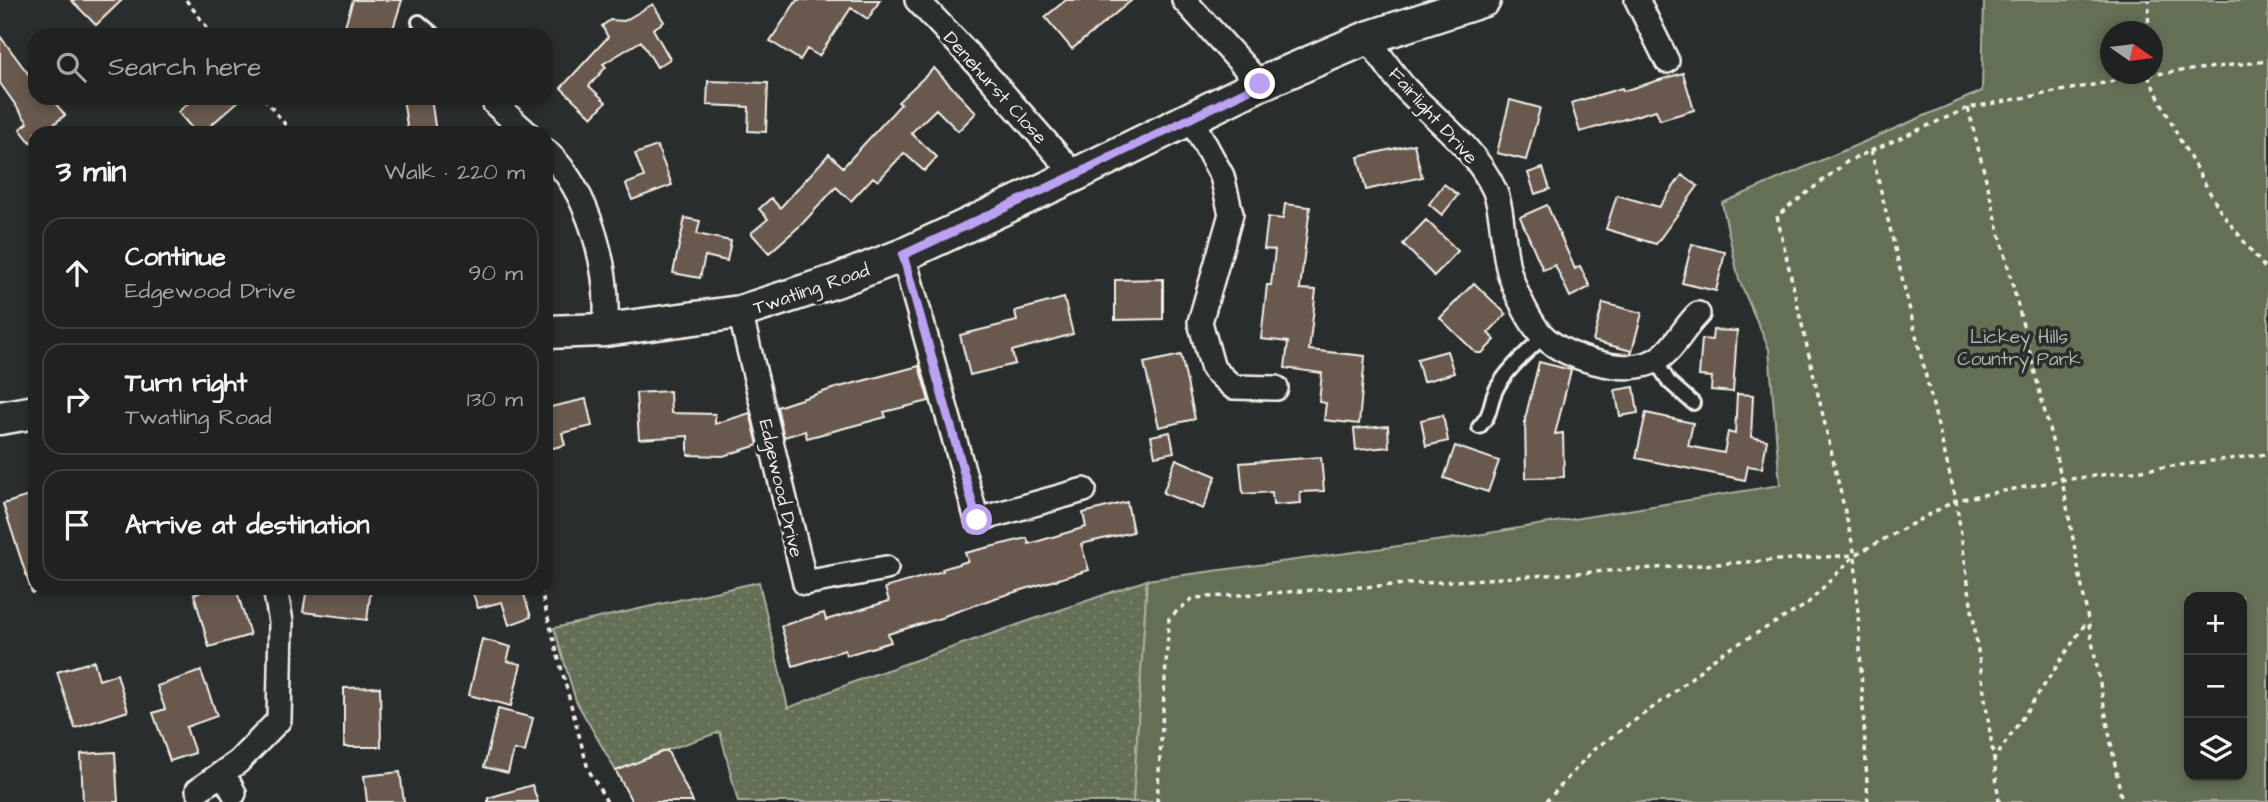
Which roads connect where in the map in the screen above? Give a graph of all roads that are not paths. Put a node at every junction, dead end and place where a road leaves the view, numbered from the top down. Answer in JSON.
{"nodes":[{"id":1,"x":917,"y":0,"type":"edge"},
{"id":2,"x":1184,"y":0,"type":"edge"},
{"id":3,"x":1484,"y":0,"type":"edge"},
{"id":4,"x":1637,"y":0,"type":"edge"},
{"id":5,"x":419,"y":22,"type":"dead end"},
{"id":6,"x":426,"y":28,"type":"edge"},
{"id":7,"x":1367,"y":38,"type":"junction"},
{"id":8,"x":1667,"y":61,"type":"dead end"},
{"id":9,"x":1260,"y":84,"type":"junction"},
{"id":10,"x":497,"y":105,"type":"edge"},
{"id":11,"x":1190,"y":117,"type":"junction"},
{"id":12,"x":520,"y":126,"type":"edge"},
{"id":13,"x":553,"y":158,"type":"edge"},
{"id":14,"x":1075,"y":175,"type":"junction"},
{"id":15,"x":903,"y":255,"type":"junction"},
{"id":16,"x":740,"y":312,"type":"junction"},
{"id":17,"x":1698,"y":314,"type":"dead end"},
{"id":18,"x":605,"y":330,"type":"junction"},
{"id":19,"x":553,"y":332,"type":"edge"},
{"id":20,"x":1544,"y":337,"type":"junction"},
{"id":21,"x":1655,"y":360,"type":"junction"},
{"id":22,"x":1276,"y":388,"type":"dead end"},
{"id":23,"x":1693,"y":403,"type":"dead end"},
{"id":24,"x":28,"y":413,"type":"edge"},
{"id":25,"x":0,"y":418,"type":"edge"},
{"id":26,"x":1479,"y":427,"type":"dead end"},
{"id":27,"x":1084,"y":490,"type":"dead end"},
{"id":28,"x":886,"y":568,"type":"dead end"},
{"id":29,"x":276,"y":595,"type":"edge"},
{"id":30,"x":198,"y":790,"type":"dead end"}],
"edges":[{"from":1,"to":14,"type":"street","name":"Denehurst Close"},
{"from":2,"to":9,"type":"street"},
{"from":3,"to":7,"type":"street","name":"Twatling Road"},
{"from":4,"to":8,"type":"street"},
{"from":5,"to":6,"type":"lane"},
{"from":7,"to":9,"type":"street","name":"Twatling Road"},
{"from":7,"to":20,"type":"street","name":"Fairlight Drive"},
{"from":9,"to":11,"type":"street","name":"Twatling Road"},
{"from":10,"to":12,"type":"street"},
{"from":11,"to":14,"type":"street","name":"Twatling Road"},
{"from":11,"to":22,"type":"street"},
{"from":13,"to":18,"type":"street"},
{"from":14,"to":15,"type":"street","name":"Twatling Road"},
{"from":15,"to":16,"type":"street","name":"Twatling Road"},
{"from":15,"to":27,"type":"street"},
{"from":16,"to":18,"type":"street","name":"Twatling Road"},
{"from":16,"to":28,"type":"street","name":"Edgewood Drive"},
{"from":17,"to":21,"type":"street"},
{"from":18,"to":19,"type":"street","name":"Twatling Road"},
{"from":20,"to":21,"type":"street","name":"Fairlight Drive"},
{"from":20,"to":26,"type":"lane"},
{"from":21,"to":23,"type":"lane"},
{"from":24,"to":25,"type":"street"},
{"from":29,"to":30,"type":"street"}]}
